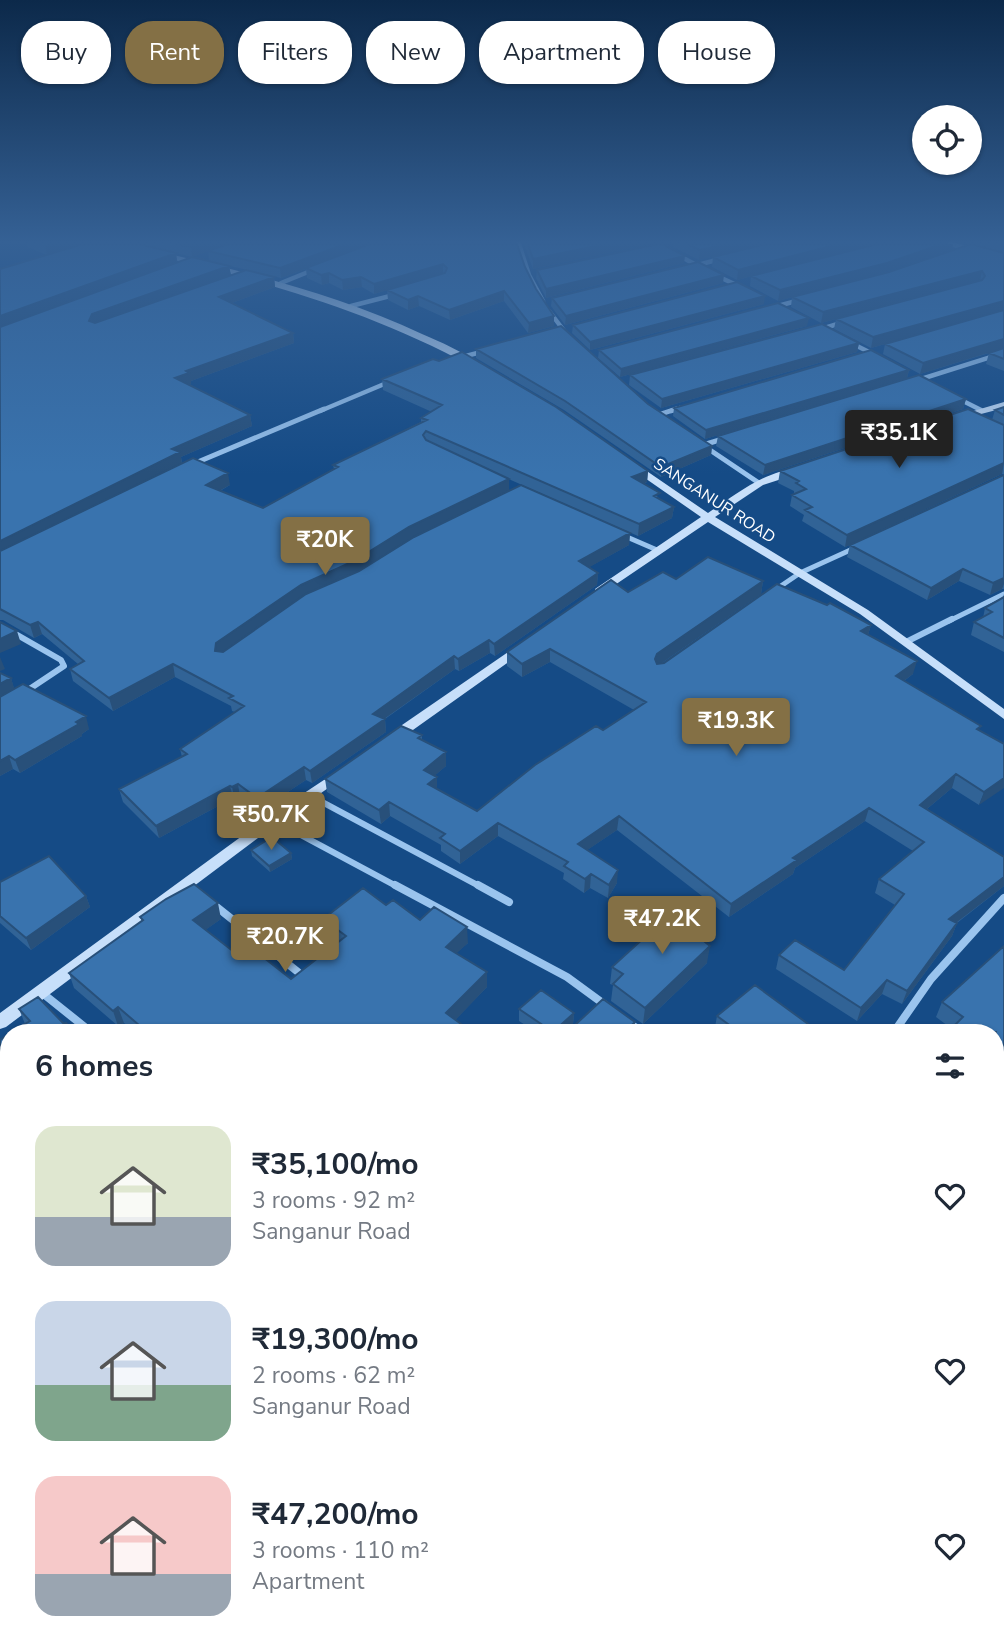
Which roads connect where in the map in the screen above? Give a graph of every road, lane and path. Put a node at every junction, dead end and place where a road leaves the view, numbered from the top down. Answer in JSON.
{"nodes":[{"id":1,"x":383,"y":321,"type":"edge"},
{"id":2,"x":557,"y":321,"type":"edge"},
{"id":3,"x":847,"y":321,"type":"edge"},
{"id":4,"x":811,"y":323,"type":"edge"},
{"id":5,"x":577,"y":327,"type":"edge"},
{"id":6,"x":821,"y":329,"type":"junction"},
{"id":7,"x":563,"y":330,"type":"junction"},
{"id":8,"x":550,"y":332,"type":"edge"},
{"id":9,"x":808,"y":332,"type":"edge"},
{"id":10,"x":831,"y":334,"type":"edge"},
{"id":11,"x":573,"y":339,"type":"edge"},
{"id":12,"x":841,"y":339,"type":"edge"},
{"id":13,"x":885,"y":349,"type":"edge"},
{"id":14,"x":487,"y":350,"type":"edge"},
{"id":15,"x":872,"y":353,"type":"junction"},
{"id":16,"x":1004,"y":353,"type":"edge"},
{"id":17,"x":460,"y":356,"type":"junction"},
{"id":18,"x":859,"y":357,"type":"edge"},
{"id":19,"x":445,"y":359,"type":"edge"},
{"id":20,"x":884,"y":360,"type":"edge"},
{"id":21,"x":484,"y":370,"type":"edge"},
{"id":22,"x":908,"y":372,"type":"edge"},
{"id":23,"x":921,"y":379,"type":"junction"},
{"id":24,"x":394,"y":380,"type":"edge"},
{"id":25,"x":908,"y":383,"type":"edge"},
{"id":26,"x":933,"y":385,"type":"edge"},
{"id":27,"x":945,"y":391,"type":"edge"},
{"id":28,"x":1004,"y":405,"type":"edge"},
{"id":29,"x":687,"y":406,"type":"edge"},
{"id":30,"x":653,"y":412,"type":"edge"},
{"id":31,"x":661,"y":414,"type":"junction"},
{"id":32,"x":974,"y":414,"type":"junction"},
{"id":33,"x":952,"y":418,"type":"edge"},
{"id":34,"x":671,"y":422,"type":"edge"},
{"id":35,"x":692,"y":438,"type":"edge"},
{"id":36,"x":729,"y":438,"type":"edge"},
{"id":37,"x":703,"y":445,"type":"junction"},
{"id":38,"x":628,"y":461,"type":"edge"},
{"id":39,"x":191,"y":465,"type":"edge"},
{"id":40,"x":810,"y":466,"type":"edge"},
{"id":41,"x":759,"y":484,"type":"junction"},
{"id":42,"x":706,"y":516,"type":"junction"},
{"id":43,"x":607,"y":528,"type":"edge"},
{"id":44,"x":860,"y":545,"type":"edge"},
{"id":45,"x":657,"y":550,"type":"junction"},
{"id":46,"x":800,"y":573,"type":"junction"},
{"id":47,"x":1004,"y":594,"type":"edge"},
{"id":48,"x":767,"y":596,"type":"edge"},
{"id":49,"x":590,"y":598,"type":"edge"},
{"id":50,"x":0,"y":625,"type":"edge"},
{"id":51,"x":534,"y":638,"type":"edge"},
{"id":52,"x":906,"y":642,"type":"junction"},
{"id":53,"x":23,"y":693,"type":"edge"},
{"id":54,"x":1004,"y":715,"type":"edge"},
{"id":55,"x":377,"y":748,"type":"edge"},
{"id":56,"x":355,"y":764,"type":"edge"},
{"id":57,"x":309,"y":794,"type":"junction"},
{"id":58,"x":272,"y":820,"type":"junction"},
{"id":59,"x":1004,"y":898,"type":"edge"},
{"id":60,"x":208,"y":900,"type":"edge"},
{"id":61,"x":509,"y":902,"type":"dead end"},
{"id":62,"x":298,"y":972,"type":"edge"},
{"id":63,"x":41,"y":992,"type":"junction"},
{"id":64,"x":0,"y":1022,"type":"edge"},
{"id":65,"x":82,"y":1024,"type":"edge"},
{"id":66,"x":631,"y":1024,"type":"edge"},
{"id":67,"x":900,"y":1024,"type":"edge"}],
"edges":[{"from":1,"to":17,"type":"main road"},
{"from":2,"to":7,"type":"street"},
{"from":3,"to":6,"type":"street"},
{"from":4,"to":6,"type":"street"},
{"from":5,"to":7,"type":"street"},
{"from":6,"to":9,"type":"street"},
{"from":6,"to":10,"type":"street"},
{"from":7,"to":8,"type":"street"},
{"from":7,"to":11,"type":"street"},
{"from":12,"to":15,"type":"street"},
{"from":13,"to":15,"type":"street"},
{"from":14,"to":17,"type":"street"},
{"from":15,"to":18,"type":"street"},
{"from":15,"to":20,"type":"street"},
{"from":16,"to":23,"type":"street"},
{"from":17,"to":19,"type":"street"},
{"from":17,"to":21,"type":"main road"},
{"from":22,"to":23,"type":"street"},
{"from":23,"to":25,"type":"street"},
{"from":23,"to":26,"type":"street"},
{"from":24,"to":39,"type":"street"},
{"from":27,"to":32,"type":"street"},
{"from":28,"to":32,"type":"main road"},
{"from":29,"to":31,"type":"street"},
{"from":30,"to":31,"type":"street"},
{"from":31,"to":34,"type":"street"},
{"from":32,"to":33,"type":"main road"},
{"from":35,"to":37,"type":"street"},
{"from":36,"to":37,"type":"street"},
{"from":37,"to":41,"type":"street"},
{"from":38,"to":42,"type":"main road","name":"SANGANUR ROAD"},
{"from":40,"to":41,"type":"main road"},
{"from":41,"to":42,"type":"main road"},
{"from":42,"to":45,"type":"main road"},
{"from":42,"to":46,"type":"main road","name":"SANGANUR ROAD"},
{"from":43,"to":45,"type":"street"},
{"from":44,"to":46,"type":"street"},
{"from":45,"to":49,"type":"main road"},
{"from":46,"to":48,"type":"street"},
{"from":46,"to":52,"type":"main road","name":"SANGANUR ROAD"},
{"from":47,"to":52,"type":"street"},
{"from":50,"to":53,"type":"street"},
{"from":51,"to":55,"type":"main road"},
{"from":52,"to":54,"type":"main road","name":"SANGANUR ROAD"},
{"from":56,"to":57,"type":"main road"},
{"from":57,"to":58,"type":"main road"},
{"from":57,"to":61,"type":"street"},
{"from":58,"to":63,"type":"main road"},
{"from":58,"to":66,"type":"street"},
{"from":59,"to":67,"type":"street"},
{"from":60,"to":62,"type":"street"},
{"from":63,"to":64,"type":"main road"},
{"from":63,"to":65,"type":"street"}]}
